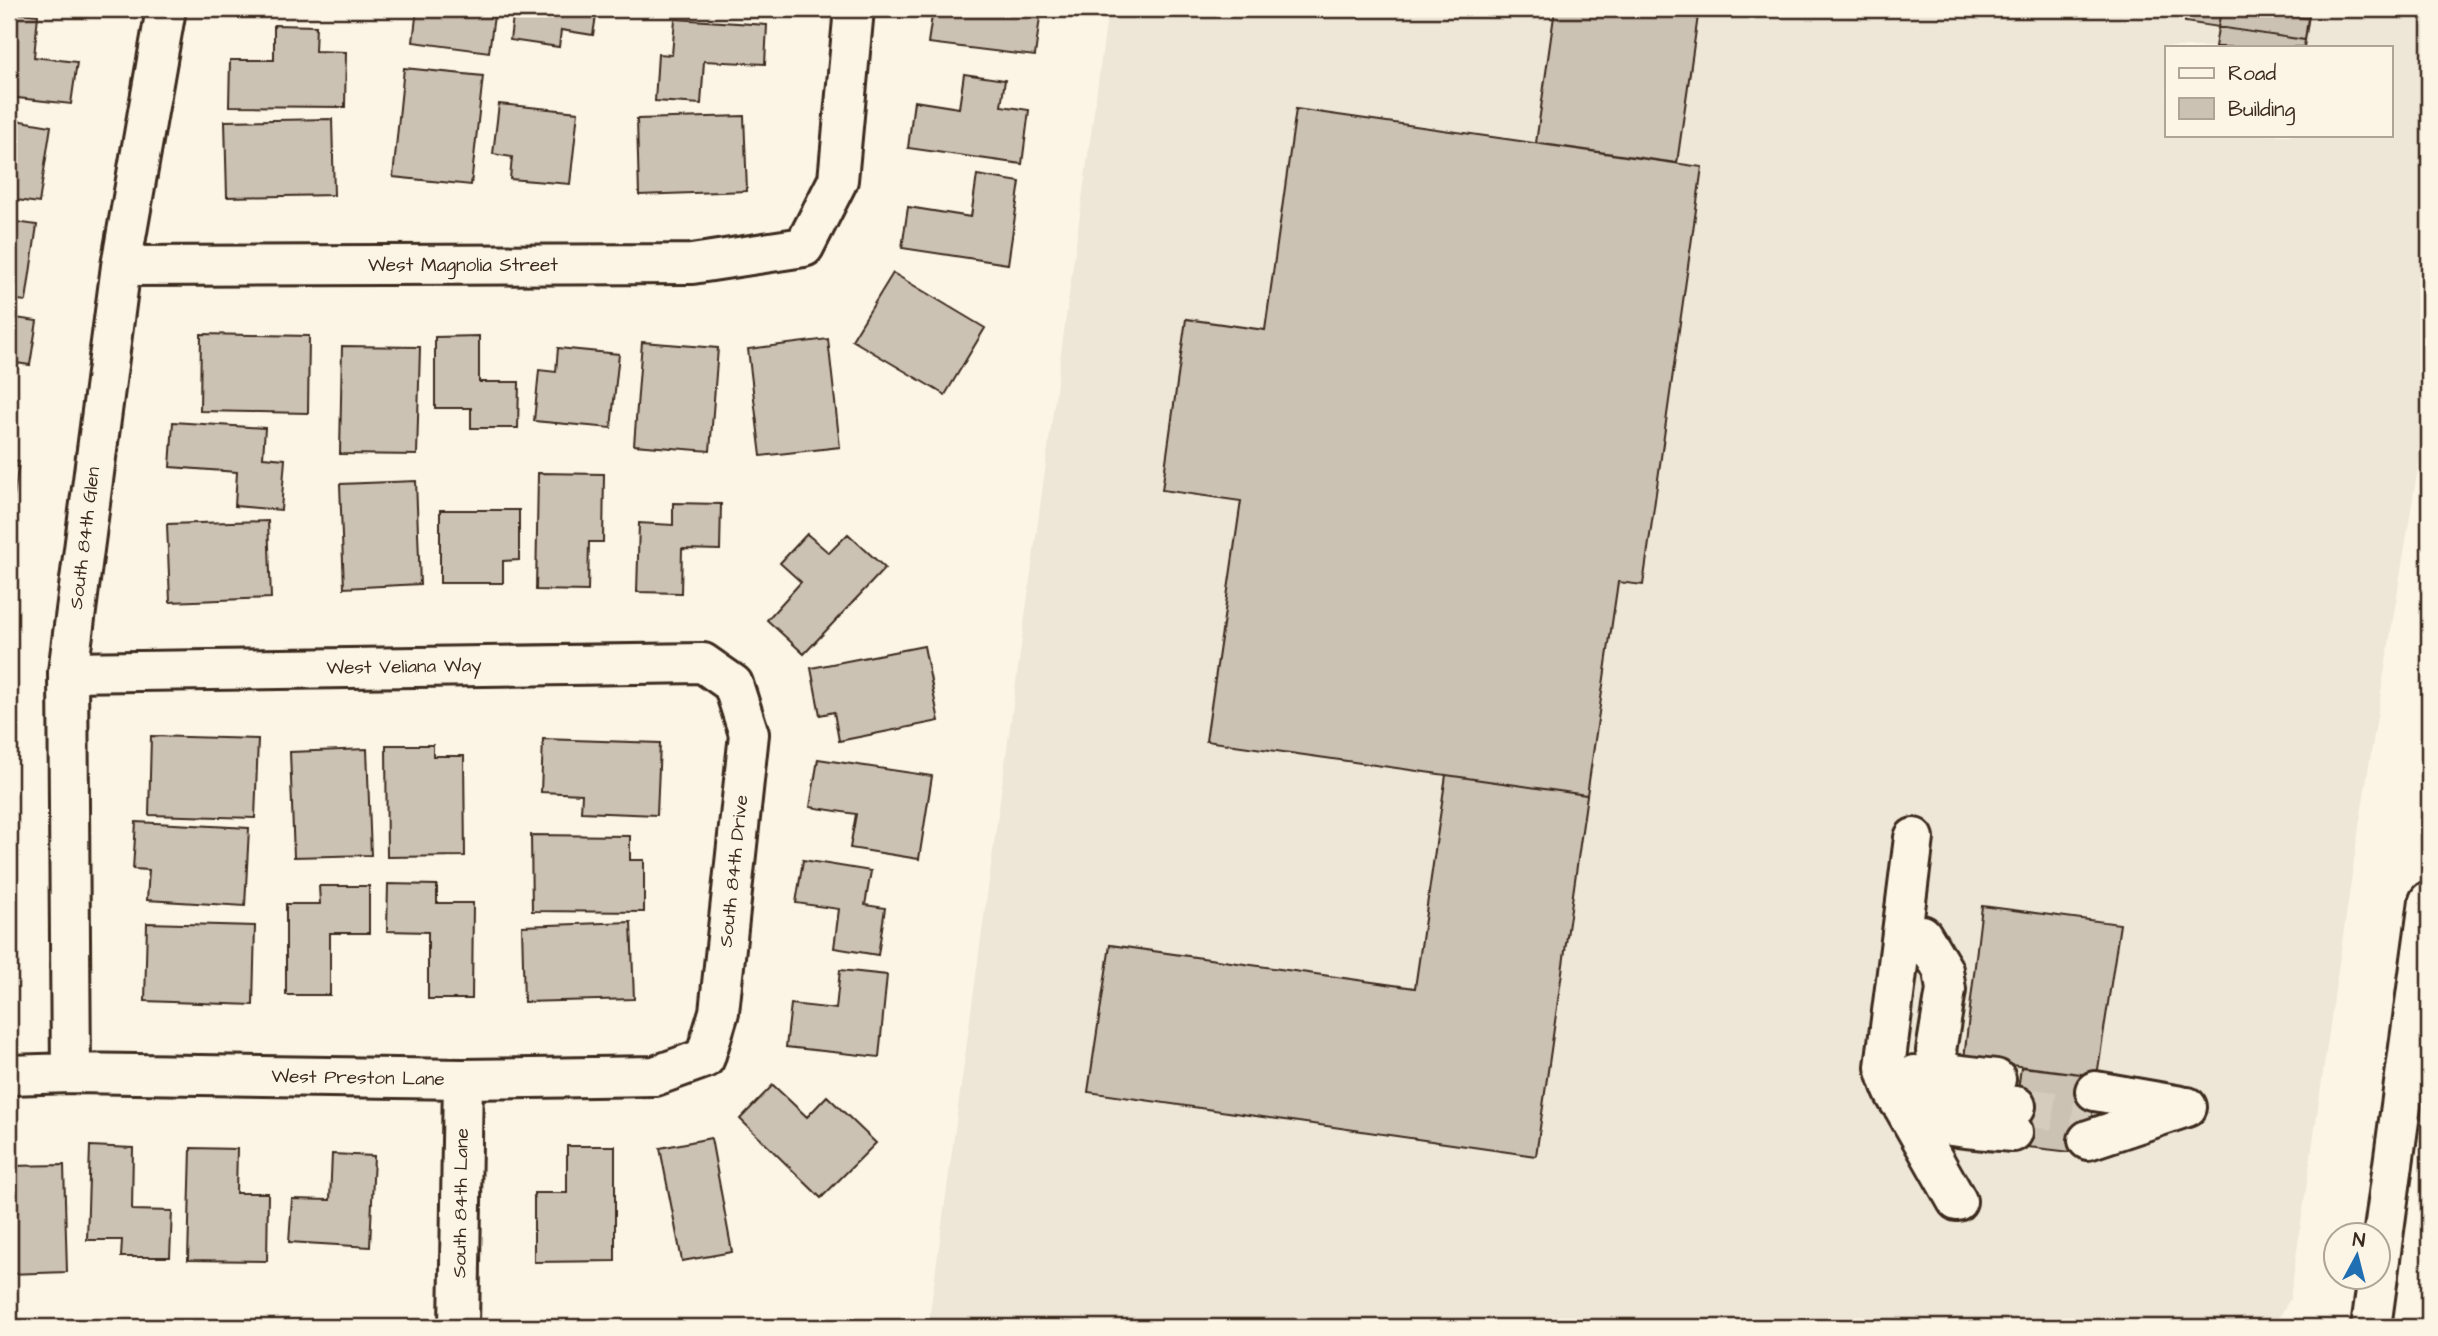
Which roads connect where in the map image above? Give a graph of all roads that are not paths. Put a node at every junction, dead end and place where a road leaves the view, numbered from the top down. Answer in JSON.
{"nodes":[{"id":1,"x":166,"y":9,"type":"edge"},
{"id":2,"x":854,"y":9,"type":"edge"},
{"id":3,"x":121,"y":266,"type":"junction"},
{"id":4,"x":68,"y":672,"type":"junction"},
{"id":5,"x":733,"y":684,"type":"joint"},
{"id":6,"x":2429,"y":901,"type":"edge"},
{"id":7,"x":705,"y":1058,"type":"joint"},
{"id":8,"x":71,"y":1073,"type":"junction"},
{"id":9,"x":9,"y":1075,"type":"edge"},
{"id":10,"x":463,"y":1079,"type":"junction"},
{"id":11,"x":1903,"y":1106,"type":"junction"},
{"id":12,"x":2187,"y":1107,"type":"dead end"},
{"id":13,"x":2092,"y":1116,"type":"tunnel mouth"},
{"id":14,"x":1957,"y":1201,"type":"dead end"},
{"id":15,"x":2386,"y":1220,"type":"edge"},
{"id":16,"x":2376,"y":1290,"type":"edge"},
{"id":17,"x":459,"y":1327,"type":"edge"},
{"id":18,"x":2371,"y":1327,"type":"edge"}],
"edges":[{"from":1,"to":3,"type":"street","name":"South 84th Glen"},
{"from":2,"to":3,"type":"street","name":"West Magnolia Street"},
{"from":3,"to":4,"type":"street","name":"South 84th Glen"},
{"from":4,"to":5,"type":"street","name":"West Veliana Way"},
{"from":4,"to":8,"type":"street","name":"South 84th Glen"},
{"from":5,"to":7,"type":"street","name":"South 84th Drive"},
{"from":6,"to":15,"type":"street"},
{"from":7,"to":10,"type":"street","name":"West Preston Lane"},
{"from":8,"to":9,"type":"street","name":"West Preston Lane"},
{"from":8,"to":10,"type":"street","name":"West Preston Lane"},
{"from":10,"to":17,"type":"street","name":"South 84th Lane"},
{"from":11,"to":11,"type":"street"},
{"from":11,"to":14,"type":"street"},
{"from":12,"to":13,"type":"street"},
{"from":16,"to":18,"type":"street"}]}
